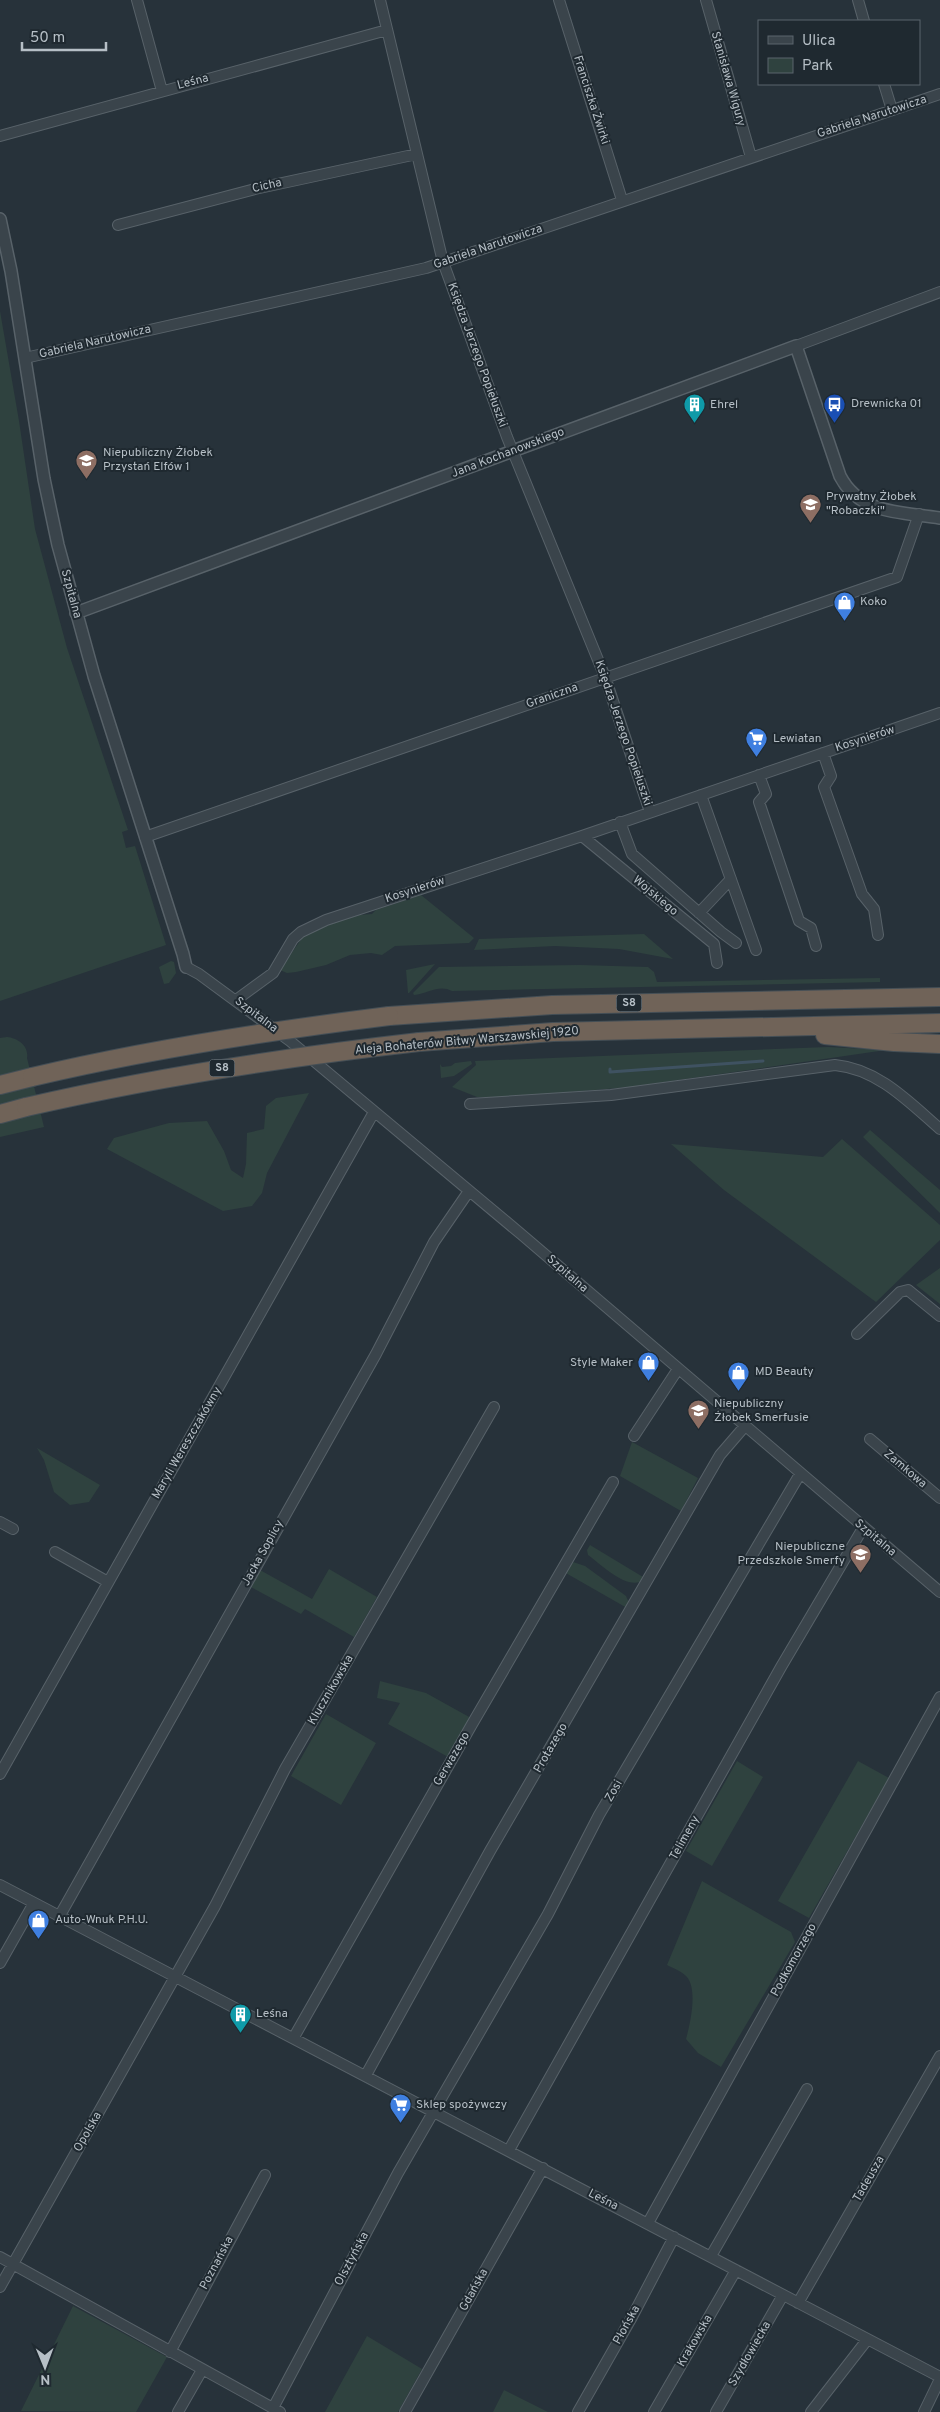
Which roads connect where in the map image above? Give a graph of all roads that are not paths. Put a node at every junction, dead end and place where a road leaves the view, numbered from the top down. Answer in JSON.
{"nodes":[{"id":1,"x":137,"y":0,"type":"edge"},
{"id":2,"x":380,"y":0,"type":"edge"},
{"id":3,"x":559,"y":0,"type":"edge"},
{"id":4,"x":706,"y":0,"type":"edge"},
{"id":5,"x":858,"y":0,"type":"edge"},
{"id":6,"x":864,"y":20,"type":"edge"},
{"id":7,"x":387,"y":30,"type":"junction"},
{"id":8,"x":884,"y":85,"type":"edge"},
{"id":9,"x":162,"y":91,"type":"junction"},
{"id":10,"x":940,"y":94,"type":"edge"},
{"id":11,"x":892,"y":110,"type":"junction"},
{"id":12,"x":0,"y":136,"type":"edge"},
{"id":13,"x":417,"y":154,"type":"junction"},
{"id":14,"x":751,"y":158,"type":"junction"},
{"id":15,"x":622,"y":200,"type":"junction"},
{"id":16,"x":0,"y":220,"type":"edge"},
{"id":17,"x":118,"y":225,"type":"dead end"},
{"id":18,"x":443,"y":262,"type":"junction"},
{"id":19,"x":940,"y":292,"type":"edge"},
{"id":20,"x":796,"y":346,"type":"junction"},
{"id":21,"x":25,"y":358,"type":"junction"},
{"id":22,"x":514,"y":452,"type":"junction"},
{"id":23,"x":919,"y":514,"type":"junction"},
{"id":24,"x":940,"y":518,"type":"edge"},
{"id":25,"x":76,"y":613,"type":"junction"},
{"id":26,"x":605,"y":677,"type":"junction"},
{"id":27,"x":940,"y":713,"type":"edge"},
{"id":28,"x":823,"y":753,"type":"junction"},
{"id":29,"x":759,"y":775,"type":"junction"},
{"id":30,"x":701,"y":795,"type":"junction"},
{"id":31,"x":650,"y":812,"type":"junction"},
{"id":32,"x":620,"y":822,"type":"junction"},
{"id":33,"x":582,"y":836,"type":"junction"},
{"id":34,"x":145,"y":837,"type":"junction"},
{"id":35,"x":731,"y":880,"type":"junction"},
{"id":36,"x":699,"y":914,"type":"junction"},
{"id":37,"x":878,"y":935,"type":"dead end"},
{"id":38,"x":736,"y":943,"type":"dead end"},
{"id":39,"x":816,"y":946,"type":"dead end"},
{"id":40,"x":756,"y":950,"type":"dead end"},
{"id":41,"x":717,"y":962,"type":"dead end"},
{"id":42,"x":185,"y":963,"type":"joint"},
{"id":43,"x":940,"y":997,"type":"edge"},
{"id":44,"x":236,"y":1000,"type":"junction"},
{"id":45,"x":940,"y":1023,"type":"edge"},
{"id":46,"x":750,"y":1027,"type":"junction"},
{"id":47,"x":940,"y":1044,"type":"edge"},
{"id":48,"x":0,"y":1085,"type":"edge"},
{"id":49,"x":470,"y":1104,"type":"dead end"},
{"id":50,"x":374,"y":1112,"type":"junction"},
{"id":51,"x":0,"y":1114,"type":"edge"},
{"id":52,"x":940,"y":1129,"type":"edge"},
{"id":53,"x":469,"y":1191,"type":"junction"},
{"id":54,"x":940,"y":1316,"type":"edge"},
{"id":55,"x":857,"y":1334,"type":"dead end"},
{"id":56,"x":678,"y":1368,"type":"junction"},
{"id":57,"x":494,"y":1407,"type":"dead end"},
{"id":58,"x":745,"y":1426,"type":"junction"},
{"id":59,"x":634,"y":1436,"type":"dead end"},
{"id":60,"x":870,"y":1439,"type":"dead end"},
{"id":61,"x":800,"y":1474,"type":"junction"},
{"id":62,"x":613,"y":1482,"type":"dead end"},
{"id":63,"x":940,"y":1498,"type":"edge"},
{"id":64,"x":0,"y":1522,"type":"edge"},
{"id":65,"x":863,"y":1528,"type":"junction"},
{"id":66,"x":13,"y":1529,"type":"dead end"},
{"id":67,"x":55,"y":1552,"type":"dead end"},
{"id":68,"x":108,"y":1582,"type":"junction"},
{"id":69,"x":940,"y":1592,"type":"edge"},
{"id":70,"x":940,"y":1697,"type":"edge"},
{"id":71,"x":0,"y":1774,"type":"edge"},
{"id":72,"x":0,"y":1885,"type":"edge"},
{"id":73,"x":34,"y":1903,"type":"junction"},
{"id":74,"x":59,"y":1917,"type":"junction"},
{"id":75,"x":0,"y":1963,"type":"edge"},
{"id":76,"x":176,"y":1976,"type":"junction"},
{"id":77,"x":294,"y":2037,"type":"junction"},
{"id":78,"x":940,"y":2056,"type":"edge"},
{"id":79,"x":366,"y":2075,"type":"junction"},
{"id":80,"x":808,"y":2089,"type":"dead end"},
{"id":81,"x":433,"y":2111,"type":"junction"},
{"id":82,"x":508,"y":2150,"type":"junction"},
{"id":83,"x":543,"y":2168,"type":"junction"},
{"id":84,"x":264,"y":2175,"type":"dead end"},
{"id":85,"x":648,"y":2223,"type":"junction"},
{"id":86,"x":674,"y":2237,"type":"junction"},
{"id":87,"x":711,"y":2256,"type":"junction"},
{"id":88,"x":0,"y":2257,"type":"edge"},
{"id":89,"x":13,"y":2264,"type":"junction"},
{"id":90,"x":736,"y":2270,"type":"junction"},
{"id":91,"x":0,"y":2287,"type":"edge"},
{"id":92,"x":783,"y":2295,"type":"junction"},
{"id":93,"x":798,"y":2303,"type":"junction"},
{"id":94,"x":867,"y":2340,"type":"junction"},
{"id":95,"x":170,"y":2352,"type":"junction"},
{"id":96,"x":202,"y":2370,"type":"junction"},
{"id":97,"x":940,"y":2378,"type":"edge"},
{"id":98,"x":277,"y":2410,"type":"edge"},
{"id":99,"x":178,"y":2412,"type":"edge"},
{"id":100,"x":405,"y":2412,"type":"edge"},
{"id":101,"x":578,"y":2412,"type":"edge"},
{"id":102,"x":654,"y":2412,"type":"edge"},
{"id":103,"x":716,"y":2412,"type":"edge"},
{"id":104,"x":811,"y":2412,"type":"edge"},
{"id":105,"x":924,"y":2412,"type":"edge"}],
"edges":[{"from":1,"to":9,"type":"street"},
{"from":2,"to":7,"type":"street","name":"Księdza Jerzego Popiełuszki"},
{"from":3,"to":15,"type":"street","name":"Franciszka Żwirki"},
{"from":4,"to":14,"type":"street","name":"Stanisława Wigury"},
{"from":5,"to":6,"type":"street"},
{"from":7,"to":9,"type":"street","name":"Leśna"},
{"from":7,"to":13,"type":"street","name":"Księdza Jerzego Popiełuszki"},
{"from":8,"to":11,"type":"street"},
{"from":9,"to":12,"type":"street","name":"Leśna"},
{"from":10,"to":11,"type":"street","name":"Gabriela Narutowicza"},
{"from":11,"to":14,"type":"street","name":"Gabriela Narutowicza"},
{"from":13,"to":17,"type":"street","name":"Cicha"},
{"from":13,"to":18,"type":"street","name":"Księdza Jerzego Popiełuszki"},
{"from":14,"to":15,"type":"street","name":"Gabriela Narutowicza"},
{"from":15,"to":18,"type":"street","name":"Gabriela Narutowicza"},
{"from":16,"to":21,"type":"street","name":"Szpitalna"},
{"from":18,"to":21,"type":"street","name":"Gabriela Narutowicza"},
{"from":18,"to":22,"type":"street","name":"Księdza Jerzego Popiełuszki"},
{"from":19,"to":20,"type":"street","name":"Jana Kochanowskiego"},
{"from":20,"to":22,"type":"street","name":"Jana Kochanowskiego"},
{"from":20,"to":23,"type":"street"},
{"from":21,"to":25,"type":"street","name":"Szpitalna"},
{"from":22,"to":25,"type":"street","name":"Jana Kochanowskiego"},
{"from":22,"to":26,"type":"street","name":"Księdza Jerzego Popiełuszki"},
{"from":23,"to":24,"type":"street"},
{"from":23,"to":26,"type":"street","name":"Graniczna"},
{"from":25,"to":34,"type":"street","name":"Szpitalna"},
{"from":26,"to":31,"type":"street","name":"Księdza Jerzego Popiełuszki"},
{"from":26,"to":34,"type":"street","name":"Graniczna"},
{"from":27,"to":28,"type":"street","name":"Kosynierów"},
{"from":28,"to":29,"type":"street","name":"Kosynierów"},
{"from":28,"to":37,"type":"street"},
{"from":29,"to":30,"type":"street","name":"Kosynierów"},
{"from":29,"to":39,"type":"street"},
{"from":30,"to":31,"type":"street","name":"Kosynierów"},
{"from":30,"to":35,"type":"street"},
{"from":31,"to":32,"type":"street","name":"Kosynierów"},
{"from":32,"to":33,"type":"street","name":"Kosynierów"},
{"from":32,"to":36,"type":"street"},
{"from":33,"to":41,"type":"street","name":"Wojskiego"},
{"from":33,"to":44,"type":"street","name":"Kosynierów"},
{"from":34,"to":42,"type":"street","name":"Szpitalna"},
{"from":35,"to":36,"type":"street"},
{"from":35,"to":40,"type":"street"},
{"from":36,"to":38,"type":"street"},
{"from":42,"to":44,"type":"street","name":"Szpitalna"},
{"from":43,"to":48,"type":"highway","number":"S8","bridge":true},
{"from":44,"to":50,"type":"street","name":"Szpitalna"},
{"from":45,"to":46,"type":"highway","name":"Aleja Bohaterów Bitwy Warszawskiej 1920","number":"S8"},
{"from":46,"to":47,"type":"highway"},
{"from":46,"to":51,"type":"highway","name":"Aleja Bohaterów Bitwy Warszawskiej 1920","number":"S8","bridge":true},
{"from":49,"to":52,"type":"street"},
{"from":50,"to":53,"type":"street","name":"Szpitalna"},
{"from":50,"to":68,"type":"street","name":"Maryli Wereszczakówny"},
{"from":53,"to":56,"type":"street","name":"Szpitalna"},
{"from":53,"to":74,"type":"street","name":"Jacka Soplicy"},
{"from":54,"to":55,"type":"street"},
{"from":56,"to":58,"type":"street","name":"Szpitalna"},
{"from":56,"to":59,"type":"street"},
{"from":57,"to":76,"type":"street","name":"Klucznikowska"},
{"from":58,"to":61,"type":"street","name":"Szpitalna"},
{"from":58,"to":79,"type":"street","name":"Protazego"},
{"from":60,"to":63,"type":"street","name":"Zamkowa"},
{"from":61,"to":65,"type":"street","name":"Szpitalna"},
{"from":61,"to":81,"type":"street","name":"Zosi"},
{"from":62,"to":77,"type":"street","name":"Gerwazego"},
{"from":64,"to":66,"type":"street"},
{"from":65,"to":69,"type":"street","name":"Szpitalna"},
{"from":65,"to":82,"type":"street","name":"Telimeny"},
{"from":67,"to":68,"type":"street"},
{"from":68,"to":71,"type":"street","name":"Maryli Wereszczakówny"},
{"from":70,"to":85,"type":"street","name":"Podkomorzego"},
{"from":72,"to":73,"type":"street","name":"Leśna"},
{"from":73,"to":74,"type":"street","name":"Leśna"},
{"from":73,"to":75,"type":"street"},
{"from":74,"to":76,"type":"street","name":"Leśna"},
{"from":76,"to":77,"type":"street","name":"Leśna"},
{"from":76,"to":89,"type":"street","name":"Opolska"},
{"from":77,"to":79,"type":"street","name":"Leśna"},
{"from":78,"to":93,"type":"street","name":"Tadeusza"},
{"from":79,"to":81,"type":"street","name":"Leśna"},
{"from":80,"to":87,"type":"street"},
{"from":81,"to":82,"type":"street","name":"Leśna"},
{"from":81,"to":98,"type":"street","name":"Olsztyńska"},
{"from":82,"to":83,"type":"street","name":"Leśna"},
{"from":83,"to":85,"type":"street","name":"Leśna"},
{"from":83,"to":100,"type":"street","name":"Gdańska"},
{"from":84,"to":95,"type":"street","name":"Poznańska"},
{"from":85,"to":86,"type":"street","name":"Leśna"},
{"from":86,"to":87,"type":"street","name":"Leśna"},
{"from":86,"to":101,"type":"street","name":"Płońska"},
{"from":87,"to":90,"type":"street","name":"Leśna"},
{"from":88,"to":89,"type":"street"},
{"from":89,"to":91,"type":"street","name":"Opolska"},
{"from":89,"to":95,"type":"street"},
{"from":90,"to":92,"type":"street","name":"Leśna"},
{"from":90,"to":102,"type":"street","name":"Krakowska"},
{"from":92,"to":93,"type":"street","name":"Leśna"},
{"from":92,"to":103,"type":"street","name":"Szydłowiecka"},
{"from":93,"to":94,"type":"street","name":"Leśna"},
{"from":94,"to":97,"type":"street","name":"Leśna"},
{"from":94,"to":104,"type":"street"},
{"from":95,"to":96,"type":"street"},
{"from":96,"to":98,"type":"street"},
{"from":96,"to":99,"type":"street"},
{"from":97,"to":105,"type":"street"}]}
